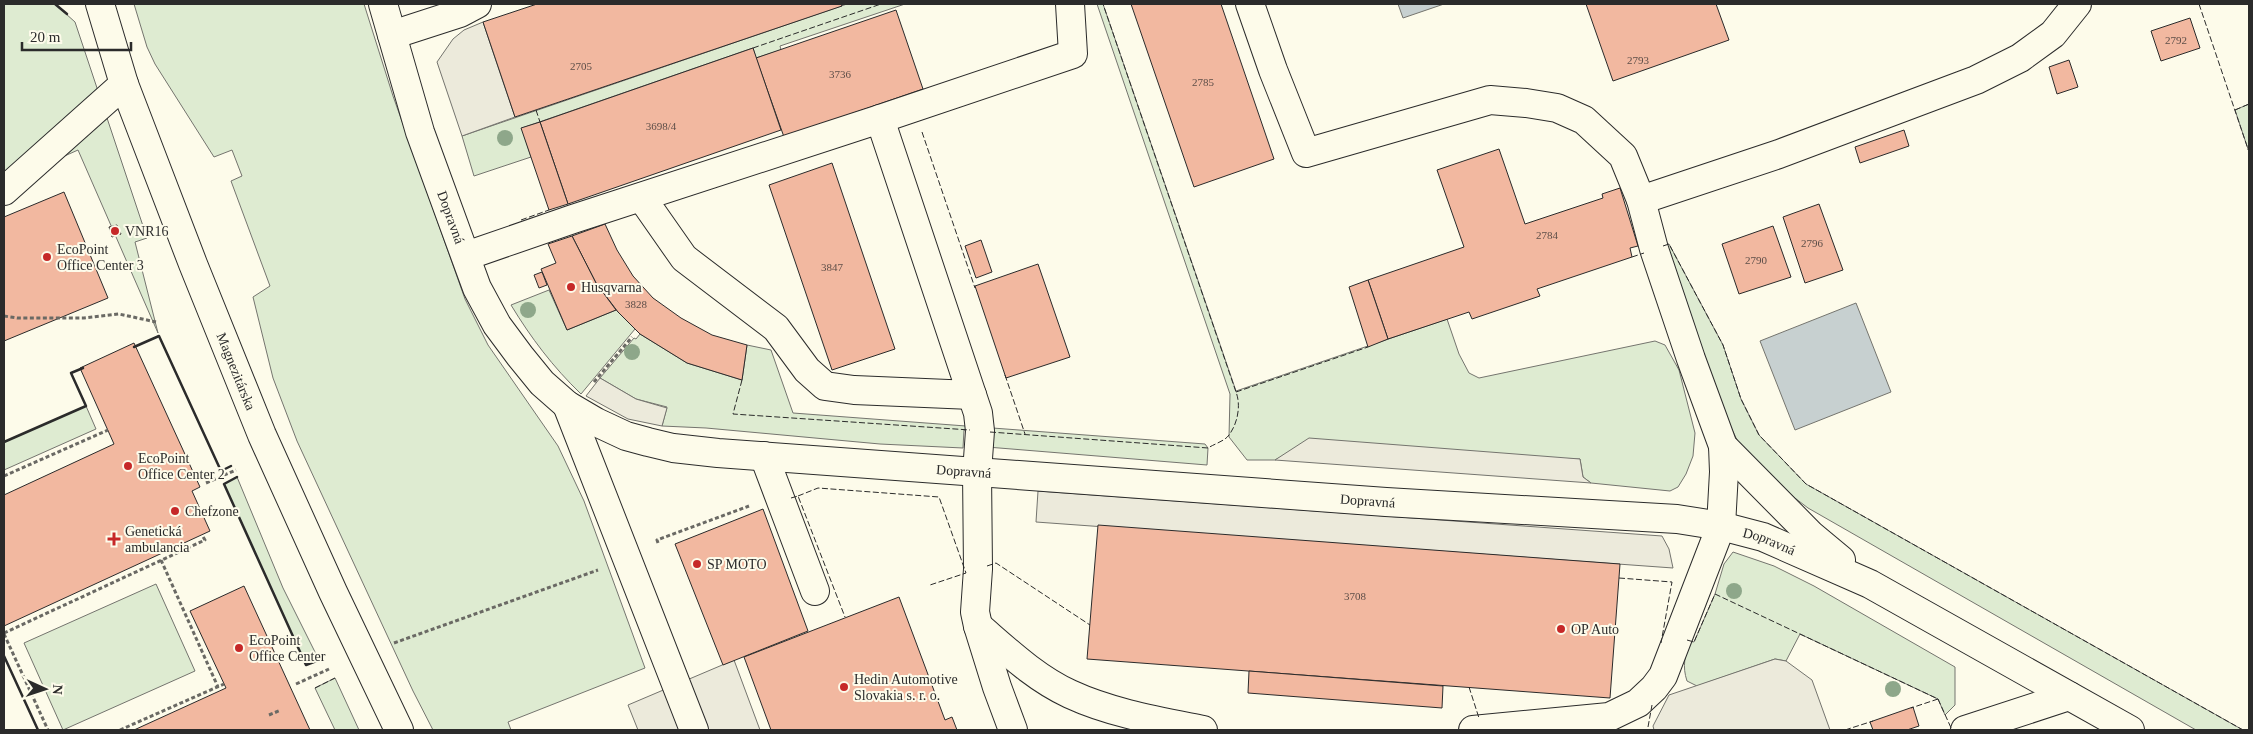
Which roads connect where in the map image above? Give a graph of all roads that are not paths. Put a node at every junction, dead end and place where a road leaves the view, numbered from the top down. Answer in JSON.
{"nodes":[{"id":1,"x":100,"y":4,"type":"edge"},
{"id":2,"x":383,"y":4,"type":"edge"},
{"id":3,"x":477,"y":4,"type":"edge"},
{"id":4,"x":1070,"y":4,"type":"edge"},
{"id":5,"x":1250,"y":4,"type":"edge"},
{"id":6,"x":2077,"y":4,"type":"edge"},
{"id":7,"x":392,"y":35,"type":"junction"},
{"id":8,"x":124,"y":84,"type":"junction"},
{"id":9,"x":880,"y":119,"type":"junction"},
{"id":10,"x":4,"y":192,"type":"edge"},
{"id":11,"x":642,"y":198,"type":"junction"},
{"id":12,"x":1641,"y":200,"type":"junction"},
{"id":13,"x":466,"y":256,"type":"junction"},
{"id":14,"x":972,"y":395,"type":"junction"},
{"id":15,"x":570,"y":407,"type":"junction"},
{"id":16,"x":1723,"y":446,"type":"junction"},
{"id":17,"x":764,"y":456,"type":"junction"},
{"id":18,"x":977,"y":472,"type":"junction"},
{"id":19,"x":1721,"y":526,"type":"junction"},
{"id":20,"x":1870,"y":584,"type":"junction"},
{"id":21,"x":814,"y":591,"type":"dead end"},
{"id":22,"x":978,"y":626,"type":"junction"},
{"id":23,"x":2069,"y":696,"type":"junction"},
{"id":24,"x":399,"y":730,"type":"edge"},
{"id":25,"x":694,"y":730,"type":"edge"},
{"id":26,"x":1013,"y":730,"type":"edge"},
{"id":27,"x":1203,"y":730,"type":"edge"},
{"id":28,"x":1473,"y":730,"type":"edge"},
{"id":29,"x":1965,"y":730,"type":"edge"},
{"id":30,"x":2130,"y":730,"type":"edge"}],
"edges":[{"from":1,"to":8,"type":"street","name":"Magnezitárska"},
{"from":2,"to":7,"type":"street","name":"Dopravná"},
{"from":3,"to":7,"type":"street"},
{"from":4,"to":9,"type":"street"},
{"from":5,"to":12,"type":"street"},
{"from":6,"to":12,"type":"street"},
{"from":7,"to":13,"type":"street","name":"Dopravná"},
{"from":8,"to":10,"type":"street"},
{"from":8,"to":24,"type":"street","name":"Magnezitárska"},
{"from":9,"to":11,"type":"street"},
{"from":9,"to":14,"type":"street"},
{"from":11,"to":13,"type":"street"},
{"from":11,"to":14,"type":"street"},
{"from":12,"to":16,"type":"street"},
{"from":13,"to":15,"type":"street","name":"Dopravná"},
{"from":14,"to":18,"type":"street"},
{"from":15,"to":17,"type":"street","name":"Dopravná"},
{"from":15,"to":25,"type":"street","name":"Dopravná"},
{"from":16,"to":19,"type":"street"},
{"from":16,"to":20,"type":"street"},
{"from":17,"to":18,"type":"street","name":"Dopravná"},
{"from":17,"to":21,"type":"street"},
{"from":18,"to":19,"type":"street","name":"Dopravná"},
{"from":18,"to":22,"type":"street"},
{"from":19,"to":20,"type":"street","name":"Dopravná"},
{"from":19,"to":28,"type":"street"},
{"from":20,"to":23,"type":"street","name":"Dopravná"},
{"from":22,"to":26,"type":"street"},
{"from":22,"to":27,"type":"street"},
{"from":23,"to":29,"type":"street"},
{"from":23,"to":30,"type":"street","name":"Dopravná"}]}
